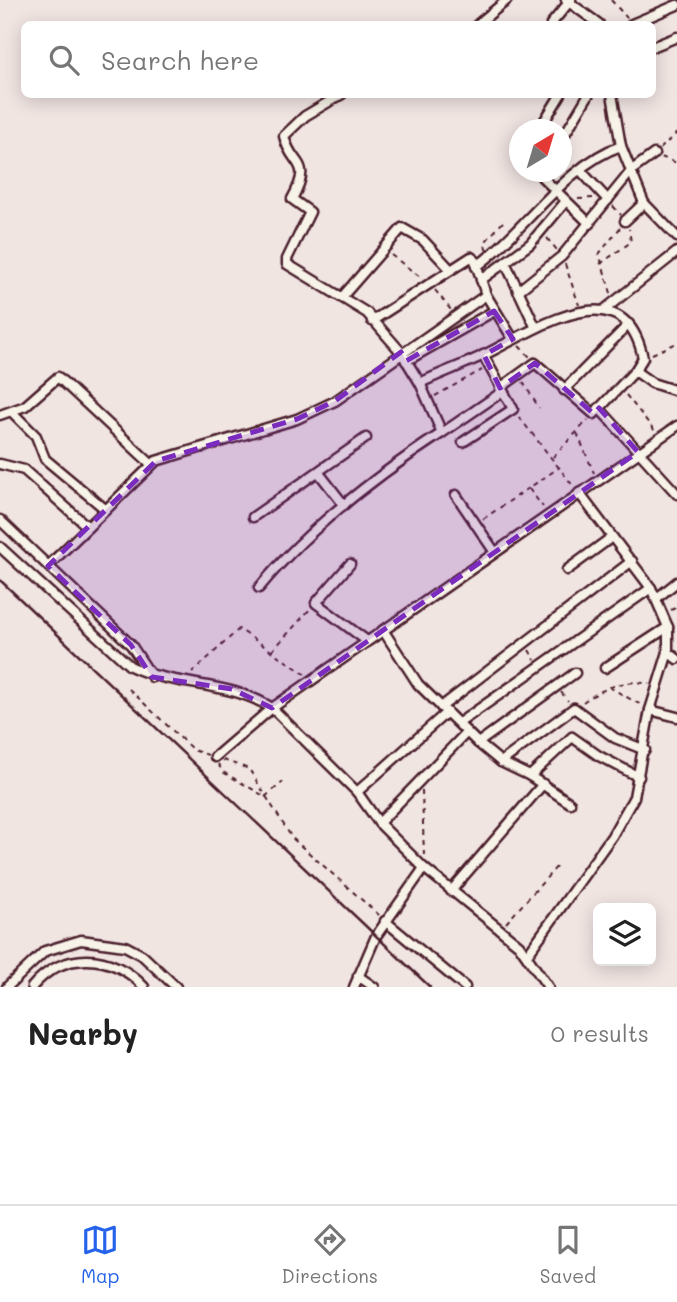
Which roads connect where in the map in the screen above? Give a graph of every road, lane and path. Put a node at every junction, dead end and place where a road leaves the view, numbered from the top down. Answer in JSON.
{"nodes":[{"id":1,"x":507,"y":0,"type":"edge"},
{"id":2,"x":611,"y":0,"type":"edge"},
{"id":3,"x":568,"y":1,"type":"edge"},
{"id":4,"x":677,"y":5,"type":"edge"},
{"id":5,"x":482,"y":21,"type":"edge"},
{"id":6,"x":553,"y":21,"type":"edge"},
{"id":7,"x":594,"y":21,"type":"edge"},
{"id":8,"x":629,"y":21,"type":"edge"},
{"id":9,"x":639,"y":21,"type":"edge"},
{"id":10,"x":677,"y":37,"type":"edge"},
{"id":11,"x":656,"y":46,"type":"edge"},
{"id":12,"x":335,"y":98,"type":"edge"},
{"id":13,"x":559,"y":98,"type":"edge"},
{"id":14,"x":587,"y":98,"type":"edge"},
{"id":15,"x":613,"y":98,"type":"edge"},
{"id":16,"x":546,"y":119,"type":"edge"},
{"id":17,"x":572,"y":122,"type":"edge"},
{"id":18,"x":677,"y":133,"type":"edge"},
{"id":19,"x":676,"y":140,"type":"edge"},
{"id":20,"x":621,"y":146,"type":"junction"},
{"id":21,"x":654,"y":154,"type":"junction"},
{"id":22,"x":677,"y":163,"type":"edge"},
{"id":23,"x":580,"y":170,"type":"junction"},
{"id":24,"x":632,"y":170,"type":"junction"},
{"id":25,"x":547,"y":182,"type":"edge"},
{"id":26,"x":557,"y":192,"type":"junction"},
{"id":27,"x":608,"y":200,"type":"junction"},
{"id":28,"x":566,"y":201,"type":"junction"},
{"id":29,"x":644,"y":203,"type":"junction"},
{"id":30,"x":625,"y":221,"type":"junction"},
{"id":31,"x":503,"y":222,"type":"dead end"},
{"id":32,"x":590,"y":225,"type":"junction"},
{"id":33,"x":542,"y":232,"type":"junction"},
{"id":34,"x":677,"y":237,"type":"edge"},
{"id":35,"x":382,"y":248,"type":"junction"},
{"id":36,"x":677,"y":252,"type":"edge"},
{"id":37,"x":562,"y":256,"type":"junction"},
{"id":38,"x":487,"y":259,"type":"junction"},
{"id":39,"x":506,"y":264,"type":"junction"},
{"id":40,"x":600,"y":264,"type":"junction"},
{"id":41,"x":476,"y":267,"type":"junction"},
{"id":42,"x":450,"y":269,"type":"junction"},
{"id":43,"x":481,"y":281,"type":"junction"},
{"id":44,"x":429,"y":283,"type":"junction"},
{"id":45,"x":518,"y":291,"type":"junction"},
{"id":46,"x":486,"y":295,"type":"junction"},
{"id":47,"x":342,"y":297,"type":"junction"},
{"id":48,"x":614,"y":300,"type":"junction"},
{"id":49,"x":604,"y":310,"type":"junction"},
{"id":50,"x":494,"y":311,"type":"junction"},
{"id":51,"x":581,"y":311,"type":"junction"},
{"id":52,"x":455,"y":315,"type":"junction"},
{"id":53,"x":372,"y":321,"type":"junction"},
{"id":54,"x":629,"y":324,"type":"junction"},
{"id":55,"x":536,"y":326,"type":"junction"},
{"id":56,"x":513,"y":340,"type":"junction"},
{"id":57,"x":677,"y":343,"type":"edge"},
{"id":58,"x":401,"y":352,"type":"junction"},
{"id":59,"x":484,"y":355,"type":"junction"},
{"id":60,"x":642,"y":358,"type":"junction"},
{"id":61,"x":406,"y":361,"type":"junction"},
{"id":62,"x":535,"y":363,"type":"junction"},
{"id":63,"x":489,"y":366,"type":"junction"},
{"id":64,"x":635,"y":371,"type":"junction"},
{"id":65,"x":518,"y":375,"type":"junction"},
{"id":66,"x":420,"y":383,"type":"junction"},
{"id":67,"x":619,"y":387,"type":"junction"},
{"id":68,"x":501,"y":390,"type":"junction"},
{"id":69,"x":564,"y":390,"type":"junction"},
{"id":70,"x":677,"y":391,"type":"edge"},
{"id":71,"x":428,"y":400,"type":"junction"},
{"id":72,"x":539,"y":408,"type":"dead end"},
{"id":73,"x":513,"y":409,"type":"junction"},
{"id":74,"x":597,"y":411,"type":"junction"},
{"id":75,"x":12,"y":412,"type":"junction"},
{"id":76,"x":0,"y":415,"type":"edge"},
{"id":77,"x":677,"y":426,"type":"edge"},
{"id":78,"x":576,"y":432,"type":"junction"},
{"id":79,"x":442,"y":433,"type":"junction"},
{"id":80,"x":660,"y":437,"type":"junction"},
{"id":81,"x":366,"y":438,"type":"dead end"},
{"id":82,"x":463,"y":442,"type":"dead end"},
{"id":83,"x":638,"y":452,"type":"junction"},
{"id":84,"x":553,"y":458,"type":"junction"},
{"id":85,"x":0,"y":464,"type":"edge"},
{"id":86,"x":151,"y":464,"type":"junction"},
{"id":87,"x":560,"y":467,"type":"junction"},
{"id":88,"x":319,"y":473,"type":"junction"},
{"id":89,"x":597,"y":481,"type":"junction"},
{"id":90,"x":528,"y":489,"type":"junction"},
{"id":91,"x":579,"y":493,"type":"junction"},
{"id":92,"x":677,"y":494,"type":"edge"},
{"id":93,"x":456,"y":495,"type":"dead end"},
{"id":94,"x":344,"y":505,"type":"junction"},
{"id":95,"x":106,"y":509,"type":"junction"},
{"id":96,"x":548,"y":514,"type":"junction"},
{"id":97,"x":253,"y":517,"type":"dead end"},
{"id":98,"x":0,"y":520,"type":"edge"},
{"id":99,"x":477,"y":523,"type":"junction"},
{"id":100,"x":88,"y":527,"type":"junction"},
{"id":101,"x":612,"y":537,"type":"junction"},
{"id":102,"x":0,"y":547,"type":"edge"},
{"id":103,"x":494,"y":551,"type":"junction"},
{"id":104,"x":632,"y":561,"type":"junction"},
{"id":105,"x":350,"y":564,"type":"dead end"},
{"id":106,"x":48,"y":566,"type":"junction"},
{"id":107,"x":567,"y":570,"type":"dead end"},
{"id":108,"x":677,"y":582,"type":"edge"},
{"id":109,"x":259,"y":587,"type":"dead end"},
{"id":110,"x":651,"y":588,"type":"junction"},
{"id":111,"x":657,"y":597,"type":"junction"},
{"id":112,"x":316,"y":603,"type":"junction"},
{"id":113,"x":668,"y":627,"type":"junction"},
{"id":114,"x":383,"y":630,"type":"junction"},
{"id":115,"x":672,"y":639,"type":"edge"},
{"id":116,"x":367,"y":641,"type":"junction"},
{"id":117,"x":525,"y":643,"type":"junction"},
{"id":118,"x":272,"y":652,"type":"junction"},
{"id":119,"x":668,"y":652,"type":"junction"},
{"id":120,"x":677,"y":659,"type":"edge"},
{"id":121,"x":539,"y":667,"type":"junction"},
{"id":122,"x":605,"y":668,"type":"dead end"},
{"id":123,"x":575,"y":673,"type":"dead end"},
{"id":124,"x":152,"y":677,"type":"junction"},
{"id":125,"x":184,"y":681,"type":"junction"},
{"id":126,"x":314,"y":681,"type":"junction"},
{"id":127,"x":557,"y":685,"type":"junction"},
{"id":128,"x":657,"y":686,"type":"junction"},
{"id":129,"x":608,"y":687,"type":"junction"},
{"id":130,"x":129,"y":689,"type":"dead end"},
{"id":131,"x":587,"y":699,"type":"dead end"},
{"id":132,"x":272,"y":708,"type":"junction"},
{"id":133,"x":574,"y":708,"type":"junction"},
{"id":134,"x":444,"y":709,"type":"junction"},
{"id":135,"x":650,"y":710,"type":"junction"},
{"id":136,"x":677,"y":717,"type":"edge"},
{"id":137,"x":459,"y":723,"type":"junction"},
{"id":138,"x":467,"y":732,"type":"junction"},
{"id":139,"x":478,"y":743,"type":"junction"},
{"id":140,"x":645,"y":750,"type":"junction"},
{"id":141,"x":215,"y":758,"type":"junction"},
{"id":142,"x":501,"y":762,"type":"junction"},
{"id":143,"x":530,"y":775,"type":"junction"},
{"id":144,"x":639,"y":777,"type":"junction"},
{"id":145,"x":421,"y":778,"type":"junction"},
{"id":146,"x":283,"y":782,"type":"dead end"},
{"id":147,"x":543,"y":783,"type":"junction"},
{"id":148,"x":357,"y":792,"type":"junction"},
{"id":149,"x":265,"y":797,"type":"junction"},
{"id":150,"x":570,"y":803,"type":"dead end"},
{"id":151,"x":379,"y":823,"type":"junction"},
{"id":152,"x":559,"y":864,"type":"dead end"},
{"id":153,"x":424,"y":868,"type":"junction"},
{"id":154,"x":451,"y":891,"type":"junction"},
{"id":155,"x":385,"y":920,"type":"junction"},
{"id":156,"x":501,"y":929,"type":"junction"},
{"id":157,"x":527,"y":955,"type":"junction"},
{"id":158,"x":358,"y":976,"type":"junction"},
{"id":159,"x":7,"y":987,"type":"edge"},
{"id":160,"x":32,"y":987,"type":"edge"},
{"id":161,"x":144,"y":987,"type":"edge"},
{"id":162,"x":176,"y":987,"type":"edge"},
{"id":163,"x":354,"y":987,"type":"edge"},
{"id":164,"x":374,"y":987,"type":"edge"},
{"id":165,"x":465,"y":987,"type":"edge"},
{"id":166,"x":548,"y":987,"type":"edge"}],
"edges":[{"from":1,"to":5,"type":"street"},
{"from":2,"to":8,"type":"path"},
{"from":3,"to":6,"type":"street"},
{"from":3,"to":7,"type":"street"},
{"from":4,"to":9,"type":"street"},
{"from":10,"to":11,"type":"street"},
{"from":12,"to":47,"type":"street"},
{"from":13,"to":16,"type":"street"},
{"from":14,"to":17,"type":"street"},
{"from":15,"to":20,"type":"street"},
{"from":18,"to":19,"type":"path"},
{"from":19,"to":21,"type":"path"},
{"from":20,"to":23,"type":"street"},
{"from":20,"to":24,"type":"street"},
{"from":21,"to":22,"type":"path"},
{"from":21,"to":24,"type":"street"},
{"from":23,"to":26,"type":"street"},
{"from":23,"to":27,"type":"street"},
{"from":24,"to":27,"type":"street"},
{"from":24,"to":29,"type":"street"},
{"from":25,"to":26,"type":"street"},
{"from":26,"to":28,"type":"street"},
{"from":26,"to":38,"type":"street"},
{"from":27,"to":28,"type":"path"},
{"from":27,"to":30,"type":"path"},
{"from":27,"to":32,"type":"street"},
{"from":28,"to":32,"type":"street"},
{"from":28,"to":33,"type":"street"},
{"from":29,"to":30,"type":"street"},
{"from":29,"to":34,"type":"street"},
{"from":30,"to":40,"type":"path"},
{"from":30,"to":40,"type":"path"},
{"from":31,"to":38,"type":"path"},
{"from":32,"to":37,"type":"street"},
{"from":33,"to":37,"type":"path"},
{"from":33,"to":39,"type":"street"},
{"from":35,"to":42,"type":"street"},
{"from":35,"to":44,"type":"path"},
{"from":35,"to":47,"type":"street"},
{"from":36,"to":48,"type":"street"},
{"from":37,"to":45,"type":"street"},
{"from":37,"to":51,"type":"path"},
{"from":38,"to":41,"type":"street"},
{"from":39,"to":43,"type":"street"},
{"from":39,"to":45,"type":"street"},
{"from":40,"to":48,"type":"path"},
{"from":41,"to":42,"type":"street"},
{"from":41,"to":43,"type":"street"},
{"from":42,"to":44,"type":"street"},
{"from":43,"to":46,"type":"street"},
{"from":44,"to":52,"type":"path"},
{"from":44,"to":53,"type":"street"},
{"from":45,"to":55,"type":"street"},
{"from":46,"to":50,"type":"street"},
{"from":46,"to":52,"type":"street"},
{"from":47,"to":53,"type":"street"},
{"from":48,"to":49,"type":"street"},
{"from":49,"to":51,"type":"street"},
{"from":49,"to":54,"type":"street"},
{"from":50,"to":56,"type":"street"},
{"from":50,"to":61,"type":"street"},
{"from":51,"to":55,"type":"street"},
{"from":52,"to":58,"type":"street"},
{"from":53,"to":58,"type":"street"},
{"from":54,"to":60,"type":"street"},
{"from":54,"to":69,"type":"street"},
{"from":55,"to":56,"type":"street"},
{"from":56,"to":59,"type":"street"},
{"from":56,"to":62,"type":"path"},
{"from":57,"to":60,"type":"path"},
{"from":58,"to":61,"type":"street"},
{"from":58,"to":86,"type":"street"},
{"from":59,"to":63,"type":"street"},
{"from":59,"to":66,"type":"street"},
{"from":60,"to":64,"type":"street"},
{"from":61,"to":66,"type":"street"},
{"from":62,"to":65,"type":"street"},
{"from":62,"to":69,"type":"street"},
{"from":63,"to":68,"type":"street"},
{"from":63,"to":71,"type":"path"},
{"from":64,"to":67,"type":"street"},
{"from":64,"to":70,"type":"street"},
{"from":65,"to":68,"type":"street"},
{"from":65,"to":72,"type":"path"},
{"from":66,"to":71,"type":"street"},
{"from":67,"to":74,"type":"street"},
{"from":67,"to":80,"type":"path"},
{"from":68,"to":73,"type":"street"},
{"from":68,"to":79,"type":"street"},
{"from":69,"to":74,"type":"street"},
{"from":71,"to":79,"type":"street"},
{"from":73,"to":82,"type":"street"},
{"from":73,"to":84,"type":"path"},
{"from":74,"to":78,"type":"path"},
{"from":74,"to":83,"type":"street"},
{"from":75,"to":76,"type":"street"},
{"from":75,"to":86,"type":"street"},
{"from":75,"to":95,"type":"street"},
{"from":77,"to":80,"type":"street"},
{"from":78,"to":84,"type":"path"},
{"from":78,"to":89,"type":"path"},
{"from":79,"to":94,"type":"street"},
{"from":80,"to":83,"type":"street"},
{"from":81,"to":88,"type":"street"},
{"from":83,"to":89,"type":"street"},
{"from":83,"to":92,"type":"street"},
{"from":84,"to":87,"type":"path"},
{"from":85,"to":100,"type":"street"},
{"from":86,"to":95,"type":"street"},
{"from":87,"to":90,"type":"path"},
{"from":87,"to":91,"type":"path"},
{"from":88,"to":94,"type":"street"},
{"from":88,"to":97,"type":"street"},
{"from":89,"to":91,"type":"street"},
{"from":90,"to":96,"type":"path"},
{"from":90,"to":99,"type":"path"},
{"from":91,"to":96,"type":"street"},
{"from":91,"to":101,"type":"street"},
{"from":93,"to":99,"type":"street"},
{"from":94,"to":109,"type":"street"},
{"from":95,"to":100,"type":"street"},
{"from":96,"to":103,"type":"street"},
{"from":98,"to":106,"type":"street"},
{"from":99,"to":103,"type":"street"},
{"from":100,"to":106,"type":"street"},
{"from":101,"to":104,"type":"street"},
{"from":101,"to":107,"type":"street"},
{"from":102,"to":124,"type":"street"},
{"from":103,"to":114,"type":"street"},
{"from":104,"to":110,"type":"street"},
{"from":104,"to":117,"type":"street"},
{"from":105,"to":112,"type":"street"},
{"from":106,"to":124,"type":"street"},
{"from":108,"to":111,"type":"street"},
{"from":110,"to":111,"type":"street"},
{"from":110,"to":121,"type":"street"},
{"from":111,"to":113,"type":"street"},
{"from":112,"to":116,"type":"street"},
{"from":112,"to":118,"type":"path"},
{"from":113,"to":115,"type":"street"},
{"from":113,"to":122,"type":"street"},
{"from":114,"to":116,"type":"street"},
{"from":114,"to":134,"type":"street"},
{"from":115,"to":119,"type":"street"},
{"from":116,"to":126,"type":"street"},
{"from":117,"to":121,"type":"path"},
{"from":117,"to":134,"type":"street"},
{"from":118,"to":125,"type":"path"},
{"from":118,"to":126,"type":"path"},
{"from":119,"to":120,"type":"street"},
{"from":119,"to":128,"type":"street"},
{"from":121,"to":137,"type":"street"},
{"from":123,"to":127,"type":"street"},
{"from":124,"to":125,"type":"street"},
{"from":125,"to":132,"type":"street"},
{"from":126,"to":132,"type":"street"},
{"from":127,"to":133,"type":"path"},
{"from":127,"to":139,"type":"street"},
{"from":128,"to":129,"type":"path"},
{"from":128,"to":135,"type":"street"},
{"from":129,"to":131,"type":"path"},
{"from":129,"to":135,"type":"path"},
{"from":130,"to":141,"type":"path"},
{"from":132,"to":141,"type":"street"},
{"from":132,"to":148,"type":"street"},
{"from":133,"to":140,"type":"street"},
{"from":133,"to":142,"type":"street"},
{"from":134,"to":137,"type":"street"},
{"from":134,"to":148,"type":"street"},
{"from":135,"to":136,"type":"street"},
{"from":135,"to":140,"type":"street"},
{"from":137,"to":138,"type":"street"},
{"from":138,"to":139,"type":"street"},
{"from":138,"to":145,"type":"street"},
{"from":139,"to":142,"type":"street"},
{"from":140,"to":144,"type":"street"},
{"from":141,"to":149,"type":"path"},
{"from":141,"to":149,"type":"path"},
{"from":142,"to":143,"type":"street"},
{"from":143,"to":144,"type":"street"},
{"from":143,"to":147,"type":"street"},
{"from":144,"to":157,"type":"street"},
{"from":145,"to":151,"type":"street"},
{"from":145,"to":153,"type":"path"},
{"from":146,"to":149,"type":"path"},
{"from":147,"to":150,"type":"street"},
{"from":147,"to":154,"type":"street"},
{"from":148,"to":151,"type":"street"},
{"from":149,"to":155,"type":"path"},
{"from":151,"to":153,"type":"street"},
{"from":152,"to":156,"type":"path"},
{"from":153,"to":154,"type":"street"},
{"from":153,"to":155,"type":"street"},
{"from":154,"to":156,"type":"street"},
{"from":155,"to":158,"type":"street"},
{"from":155,"to":165,"type":"street"},
{"from":156,"to":157,"type":"street"},
{"from":157,"to":166,"type":"street"},
{"from":158,"to":163,"type":"street"},
{"from":158,"to":164,"type":"street"},
{"from":159,"to":162,"type":"street"},
{"from":160,"to":161,"type":"street"}]}
